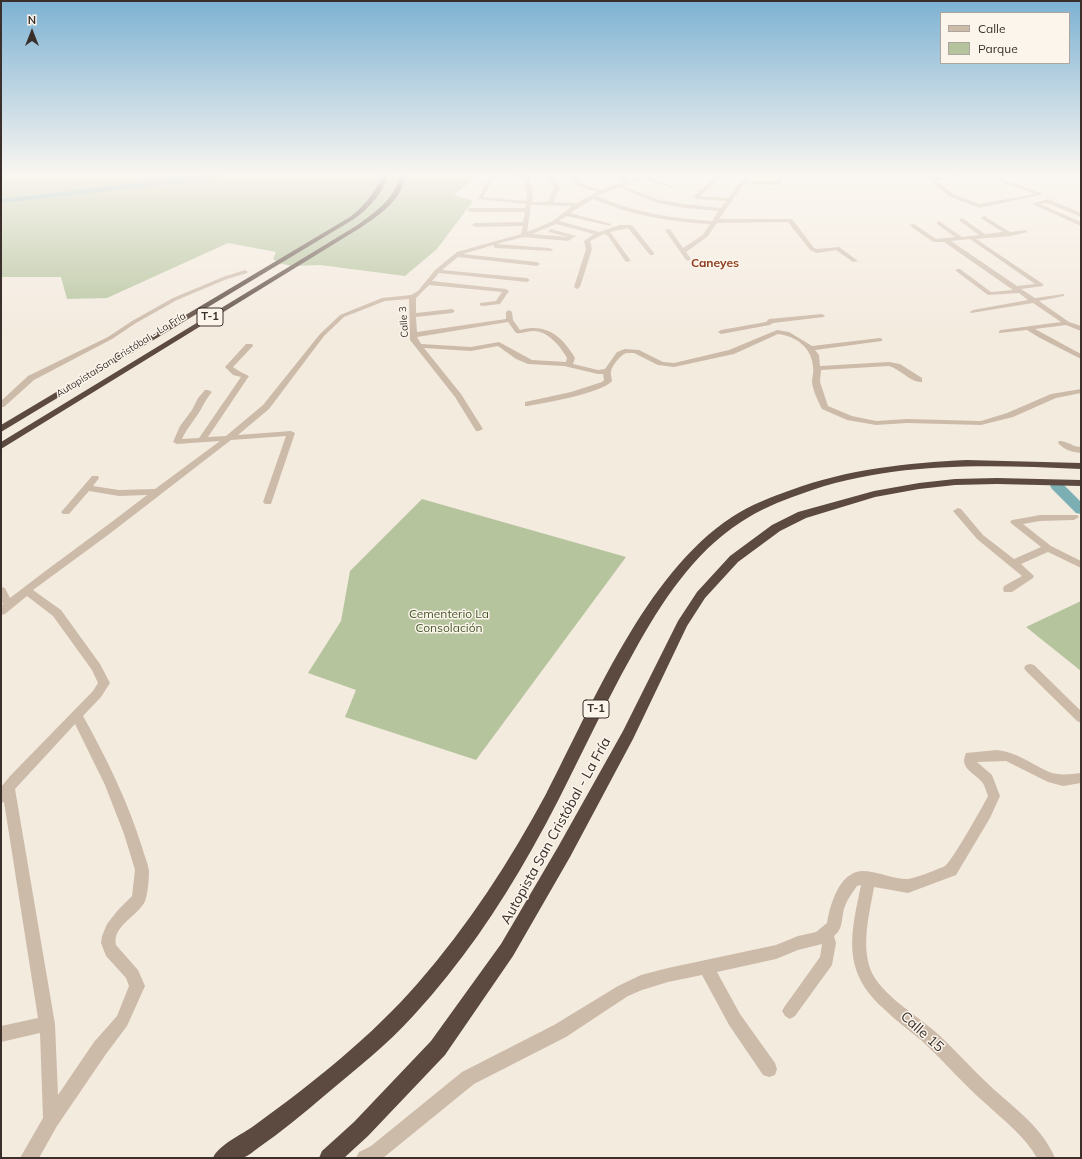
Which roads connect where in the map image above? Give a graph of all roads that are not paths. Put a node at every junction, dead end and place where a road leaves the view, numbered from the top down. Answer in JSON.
{"nodes":[{"id":1,"x":337,"y":228,"type":"edge"},
{"id":2,"x":356,"y":228,"type":"edge"},
{"id":3,"x":525,"y":228,"type":"edge"},
{"id":4,"x":544,"y":228,"type":"edge"},
{"id":5,"x":582,"y":228,"type":"edge"},
{"id":6,"x":614,"y":228,"type":"edge"},
{"id":7,"x":632,"y":228,"type":"edge"},
{"id":8,"x":711,"y":228,"type":"edge"},
{"id":9,"x":796,"y":228,"type":"edge"},
{"id":10,"x":918,"y":228,"type":"edge"},
{"id":11,"x":946,"y":228,"type":"edge"},
{"id":12,"x":973,"y":228,"type":"edge"},
{"id":13,"x":1000,"y":228,"type":"edge"},
{"id":14,"x":668,"y":230,"type":"dead end"},
{"id":15,"x":551,"y":231,"type":"dead end"},
{"id":16,"x":1026,"y":232,"type":"dead end"},
{"id":17,"x":603,"y":233,"type":"junction"},
{"id":18,"x":1010,"y":234,"type":"junction"},
{"id":19,"x":524,"y":235,"type":"junction"},
{"id":20,"x":984,"y":236,"type":"junction"},
{"id":21,"x":970,"y":237,"type":"junction"},
{"id":22,"x":960,"y":238,"type":"junction"},
{"id":23,"x":945,"y":240,"type":"junction"},
{"id":24,"x":488,"y":245,"type":"junction"},
{"id":25,"x":550,"y":250,"type":"dead end"},
{"id":26,"x":684,"y":251,"type":"junction"},
{"id":27,"x":457,"y":254,"type":"junction"},
{"id":28,"x":652,"y":254,"type":"dead end"},
{"id":29,"x":688,"y":259,"type":"dead end"},
{"id":30,"x":628,"y":261,"type":"dead end"},
{"id":31,"x":855,"y":261,"type":"dead end"},
{"id":32,"x":537,"y":264,"type":"dead end"},
{"id":33,"x":958,"y":270,"type":"dead end"},
{"id":34,"x":436,"y":271,"type":"junction"},
{"id":35,"x":245,"y":272,"type":"dead end"},
{"id":36,"x":527,"y":280,"type":"dead end"},
{"id":37,"x":428,"y":283,"type":"junction"},
{"id":38,"x":577,"y":287,"type":"dead end"},
{"id":39,"x":1014,"y":288,"type":"junction"},
{"id":40,"x":1021,"y":291,"type":"junction"},
{"id":41,"x":1062,"y":295,"type":"dead end"},
{"id":42,"x":414,"y":297,"type":"junction"},
{"id":43,"x":1036,"y":301,"type":"junction"},
{"id":44,"x":482,"y":304,"type":"dead end"},
{"id":45,"x":452,"y":311,"type":"dead end"},
{"id":46,"x":973,"y":312,"type":"dead end"},
{"id":47,"x":762,"y":313,"type":"dead end"},
{"id":48,"x":413,"y":315,"type":"junction"},
{"id":49,"x":822,"y":316,"type":"dead end"},
{"id":50,"x":769,"y":322,"type":"junction"},
{"id":51,"x":1067,"y":323,"type":"junction"},
{"id":52,"x":1028,"y":328,"type":"junction"},
{"id":53,"x":1081,"y":329,"type":"edge"},
{"id":54,"x":721,"y":332,"type":"dead end"},
{"id":55,"x":777,"y":332,"type":"junction"},
{"id":56,"x":1000,"y":332,"type":"dead end"},
{"id":57,"x":414,"y":335,"type":"junction"},
{"id":58,"x":880,"y":340,"type":"dead end"},
{"id":59,"x":249,"y":346,"type":"dead end"},
{"id":60,"x":419,"y":346,"type":"junction"},
{"id":61,"x":811,"y":348,"type":"junction"},
{"id":62,"x":1081,"y":357,"type":"edge"},
{"id":63,"x":569,"y":365,"type":"junction"},
{"id":64,"x":817,"y":368,"type":"junction"},
{"id":65,"x":607,"y":371,"type":"junction"},
{"id":66,"x":919,"y":380,"type":"dead end"},
{"id":67,"x":1081,"y":390,"type":"edge"},
{"id":68,"x":208,"y":392,"type":"dead end"},
{"id":69,"x":528,"y":404,"type":"dead end"},
{"id":70,"x":1,"y":405,"type":"edge"},
{"id":71,"x":1,"y":429,"type":"edge"},
{"id":72,"x":479,"y":430,"type":"dead end"},
{"id":73,"x":228,"y":439,"type":"junction"},
{"id":74,"x":202,"y":440,"type":"junction"},
{"id":75,"x":1062,"y":443,"type":"dead end"},
{"id":76,"x":1,"y":446,"type":"edge"},
{"id":77,"x":1081,"y":450,"type":"edge"},
{"id":78,"x":1081,"y":466,"type":"edge"},
{"id":79,"x":95,"y":478,"type":"dead end"},
{"id":80,"x":1081,"y":483,"type":"edge"},
{"id":81,"x":87,"y":488,"type":"junction"},
{"id":82,"x":157,"y":492,"type":"junction"},
{"id":83,"x":268,"y":502,"type":"dead end"},
{"id":84,"x":958,"y":511,"type":"dead end"},
{"id":85,"x":66,"y":512,"type":"dead end"},
{"id":86,"x":1074,"y":517,"type":"dead end"},
{"id":87,"x":1048,"y":548,"type":"junction"},
{"id":88,"x":1015,"y":563,"type":"junction"},
{"id":89,"x":1081,"y":565,"type":"edge"},
{"id":90,"x":1008,"y":589,"type":"dead end"},
{"id":91,"x":1,"y":591,"type":"edge"},
{"id":92,"x":27,"y":591,"type":"junction"},
{"id":93,"x":5,"y":608,"type":"edge"},
{"id":94,"x":1030,"y":668,"type":"dead end"},
{"id":95,"x":76,"y":715,"type":"junction"},
{"id":96,"x":1081,"y":718,"type":"edge"},
{"id":97,"x":1081,"y":778,"type":"edge"},
{"id":98,"x":5,"y":792,"type":"edge"},
{"id":99,"x":869,"y":879,"type":"junction"},
{"id":100,"x":826,"y":932,"type":"junction"},
{"id":101,"x":706,"y":967,"type":"junction"},
{"id":102,"x":790,"y":1011,"type":"dead end"},
{"id":103,"x":47,"y":1024,"type":"junction"},
{"id":104,"x":1,"y":1034,"type":"edge"},
{"id":105,"x":769,"y":1069,"type":"dead end"},
{"id":106,"x":51,"y":1120,"type":"junction"},
{"id":107,"x":29,"y":1158,"type":"edge"},
{"id":108,"x":223,"y":1158,"type":"edge"},
{"id":109,"x":329,"y":1158,"type":"edge"},
{"id":110,"x":365,"y":1158,"type":"edge"},
{"id":111,"x":1046,"y":1158,"type":"edge"}],
"edges":[{"from":1,"to":71,"type":"highway","name":"Autopista San Cristóbal - La Fría","number":"T-1"},
{"from":2,"to":76,"type":"highway","name":"Autopista San Cristóbal - La Fría","number":"T-1"},
{"from":3,"to":19,"type":"street"},
{"from":4,"to":19,"type":"street","name":"Calle 3"},
{"from":5,"to":17,"type":"street"},
{"from":6,"to":17,"type":"street"},
{"from":7,"to":28,"type":"street"},
{"from":8,"to":26,"type":"street"},
{"from":9,"to":31,"type":"street"},
{"from":10,"to":23,"type":"street"},
{"from":11,"to":22,"type":"street"},
{"from":12,"to":20,"type":"street"},
{"from":13,"to":18,"type":"street"},
{"from":14,"to":26,"type":"street"},
{"from":15,"to":19,"type":"street"},
{"from":16,"to":18,"type":"street"},
{"from":17,"to":30,"type":"street"},
{"from":17,"to":38,"type":"street"},
{"from":18,"to":20,"type":"street"},
{"from":19,"to":24,"type":"street","name":"Calle 3"},
{"from":20,"to":21,"type":"street"},
{"from":21,"to":22,"type":"street"},
{"from":21,"to":39,"type":"street"},
{"from":22,"to":23,"type":"street"},
{"from":23,"to":39,"type":"street"},
{"from":24,"to":25,"type":"street"},
{"from":24,"to":27,"type":"street","name":"Calle 3"},
{"from":26,"to":29,"type":"street"},
{"from":27,"to":32,"type":"street"},
{"from":27,"to":34,"type":"street","name":"Calle 3"},
{"from":33,"to":40,"type":"street"},
{"from":34,"to":36,"type":"street"},
{"from":34,"to":37,"type":"street","name":"Calle 3"},
{"from":35,"to":70,"type":"street"},
{"from":37,"to":42,"type":"street","name":"Calle 3"},
{"from":37,"to":44,"type":"street"},
{"from":39,"to":40,"type":"street"},
{"from":40,"to":43,"type":"street"},
{"from":41,"to":43,"type":"street"},
{"from":42,"to":48,"type":"street","name":"Calle 3"},
{"from":42,"to":73,"type":"street"},
{"from":43,"to":46,"type":"street"},
{"from":43,"to":51,"type":"street"},
{"from":45,"to":48,"type":"street"},
{"from":47,"to":50,"type":"street"},
{"from":48,"to":57,"type":"street","name":"Calle 3"},
{"from":49,"to":50,"type":"street"},
{"from":50,"to":54,"type":"street"},
{"from":50,"to":55,"type":"street"},
{"from":51,"to":52,"type":"street"},
{"from":51,"to":53,"type":"street"},
{"from":52,"to":56,"type":"street"},
{"from":52,"to":62,"type":"street"},
{"from":55,"to":61,"type":"street"},
{"from":55,"to":65,"type":"street"},
{"from":57,"to":60,"type":"street","name":"Calle 3"},
{"from":57,"to":63,"type":"street"},
{"from":58,"to":61,"type":"street"},
{"from":59,"to":74,"type":"street"},
{"from":60,"to":63,"type":"street"},
{"from":60,"to":72,"type":"street","name":"Calle 3"},
{"from":61,"to":64,"type":"street"},
{"from":63,"to":65,"type":"street"},
{"from":64,"to":66,"type":"street"},
{"from":64,"to":67,"type":"street"},
{"from":65,"to":69,"type":"street"},
{"from":68,"to":74,"type":"street"},
{"from":73,"to":74,"type":"street"},
{"from":73,"to":82,"type":"street"},
{"from":73,"to":83,"type":"street"},
{"from":75,"to":77,"type":"street"},
{"from":78,"to":108,"type":"highway","name":"Autopista San Cristóbal - La Fría","number":"T-1"},
{"from":79,"to":81,"type":"street"},
{"from":80,"to":109,"type":"highway","name":"Autopista San Cristóbal - La Fría"},
{"from":81,"to":82,"type":"street"},
{"from":81,"to":85,"type":"street"},
{"from":82,"to":92,"type":"street"},
{"from":84,"to":88,"type":"street"},
{"from":86,"to":87,"type":"street"},
{"from":87,"to":88,"type":"street"},
{"from":87,"to":89,"type":"street"},
{"from":88,"to":90,"type":"street"},
{"from":91,"to":93,"type":"street"},
{"from":92,"to":93,"type":"street"},
{"from":92,"to":95,"type":"street"},
{"from":94,"to":96,"type":"street"},
{"from":95,"to":98,"type":"street"},
{"from":95,"to":106,"type":"street"},
{"from":97,"to":99,"type":"street"},
{"from":98,"to":103,"type":"street"},
{"from":99,"to":100,"type":"street"},
{"from":99,"to":111,"type":"street","name":"Calle 15"},
{"from":100,"to":101,"type":"street"},
{"from":100,"to":102,"type":"street"},
{"from":101,"to":105,"type":"street"},
{"from":101,"to":110,"type":"street"},
{"from":103,"to":104,"type":"street"},
{"from":103,"to":106,"type":"street"},
{"from":106,"to":107,"type":"street"}]}
